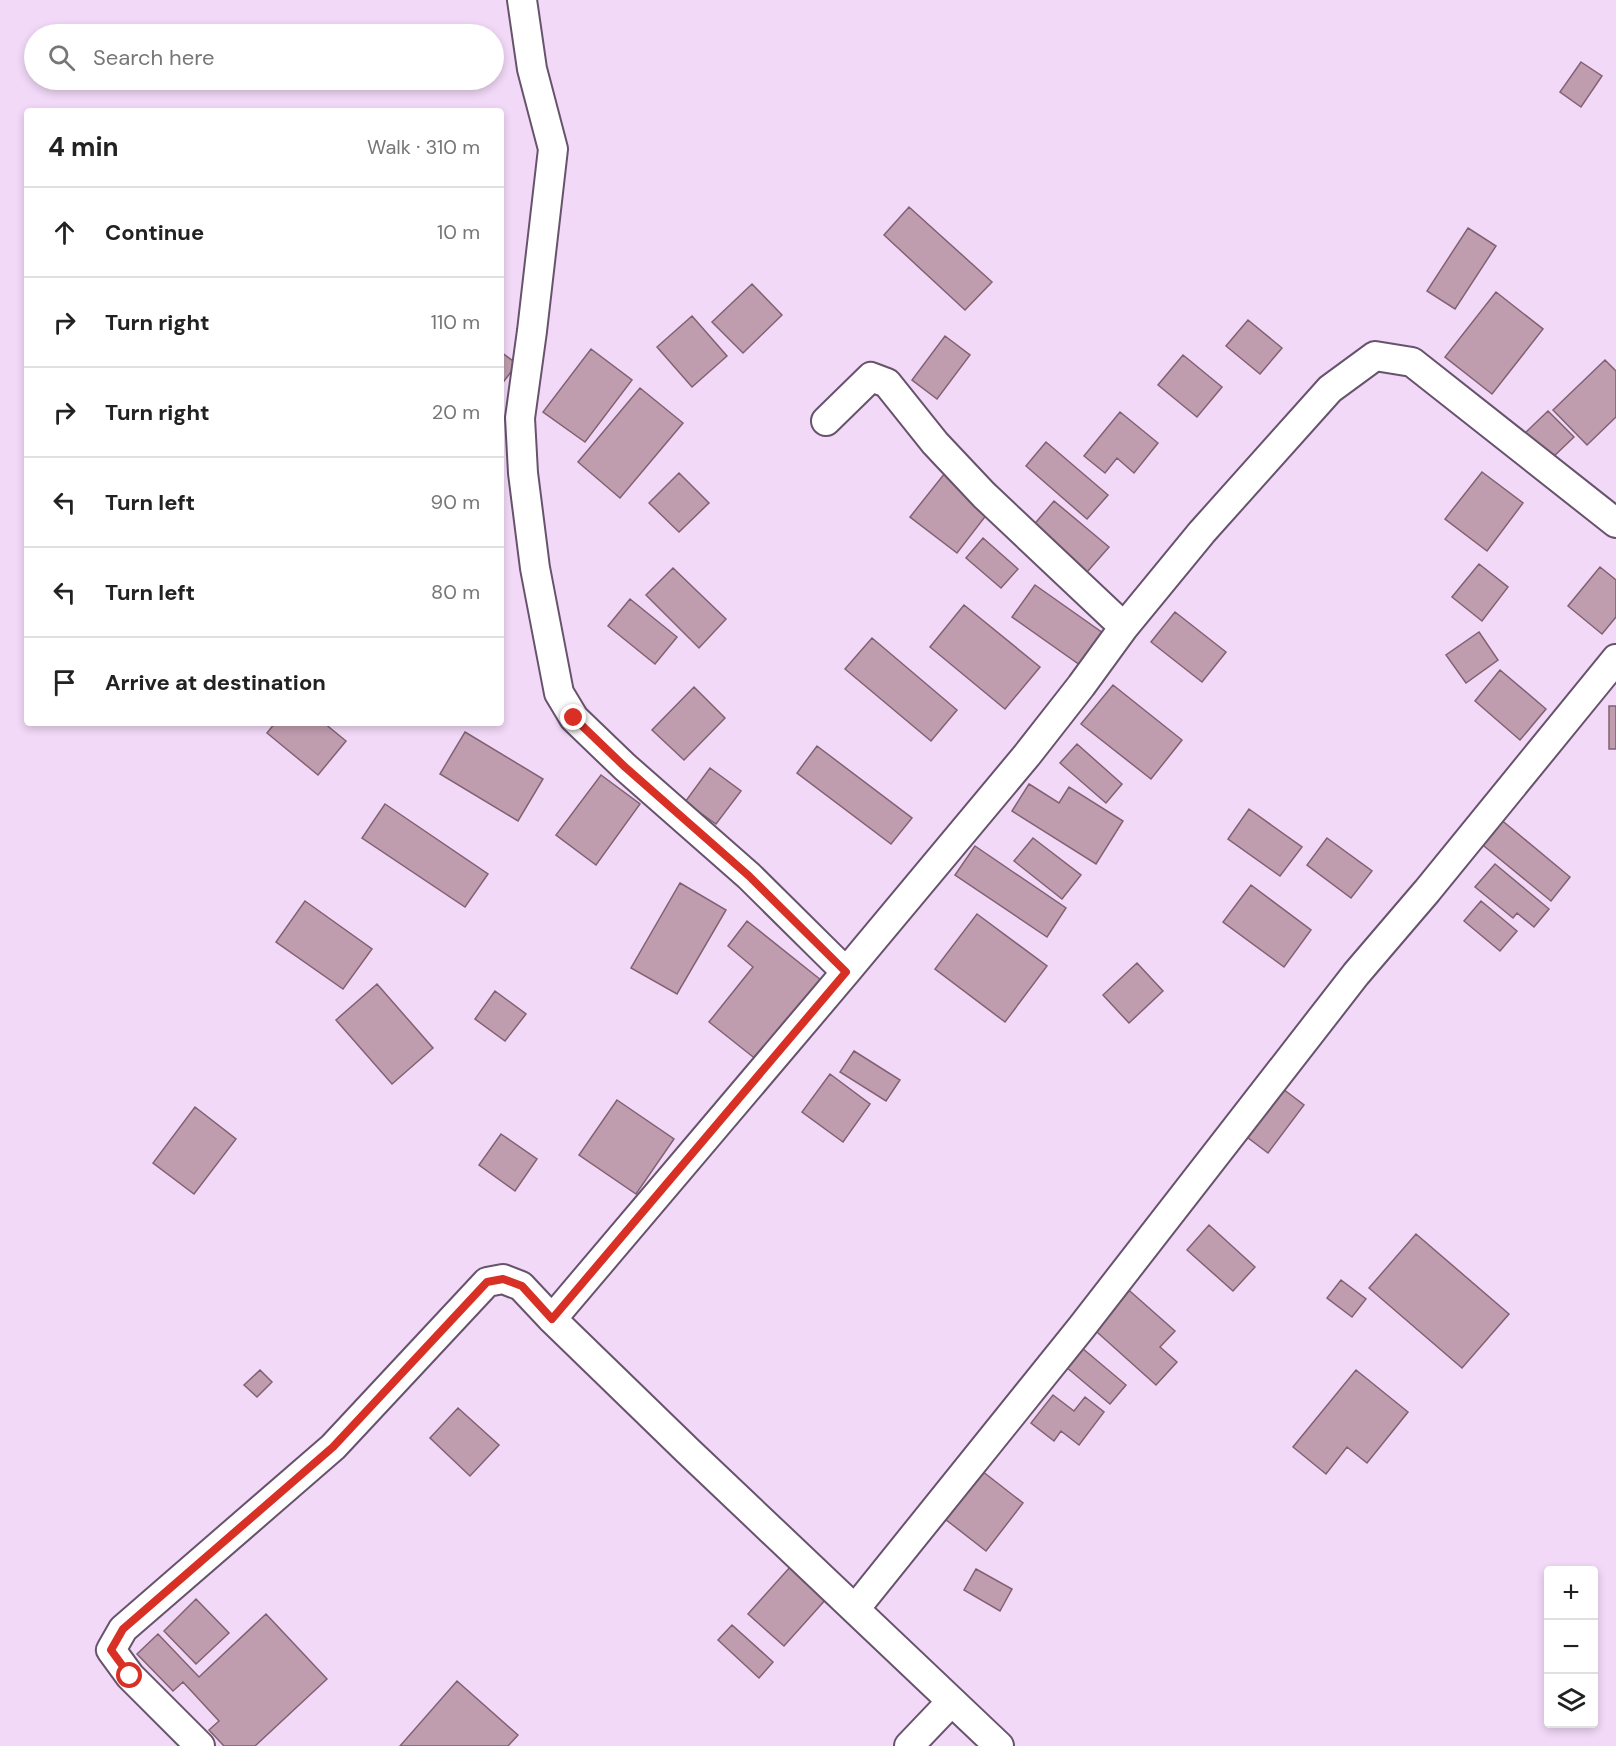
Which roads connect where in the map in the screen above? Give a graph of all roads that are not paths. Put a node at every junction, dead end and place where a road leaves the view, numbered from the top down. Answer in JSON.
{"nodes":[{"id":1,"x":522,"y":0,"type":"edge"},
{"id":2,"x":826,"y":421,"type":"dead end"},
{"id":3,"x":1616,"y":523,"type":"edge"},
{"id":4,"x":1124,"y":627,"type":"junction"},
{"id":5,"x":1616,"y":659,"type":"edge"},
{"id":6,"x":846,"y":972,"type":"junction"},
{"id":7,"x":552,"y":1319,"type":"junction"},
{"id":8,"x":855,"y":1609,"type":"junction"},
{"id":9,"x":951,"y":1702,"type":"junction"},
{"id":10,"x":200,"y":1746,"type":"edge"},
{"id":11,"x":909,"y":1746,"type":"edge"},
{"id":12,"x":999,"y":1746,"type":"edge"}],
"edges":[{"from":1,"to":6,"type":"street"},
{"from":2,"to":4,"type":"street"},
{"from":3,"to":4,"type":"street"},
{"from":4,"to":6,"type":"street"},
{"from":5,"to":8,"type":"street"},
{"from":6,"to":7,"type":"street"},
{"from":7,"to":8,"type":"street"},
{"from":7,"to":10,"type":"street"},
{"from":8,"to":9,"type":"street"},
{"from":9,"to":11,"type":"street"},
{"from":9,"to":12,"type":"street"}]}
